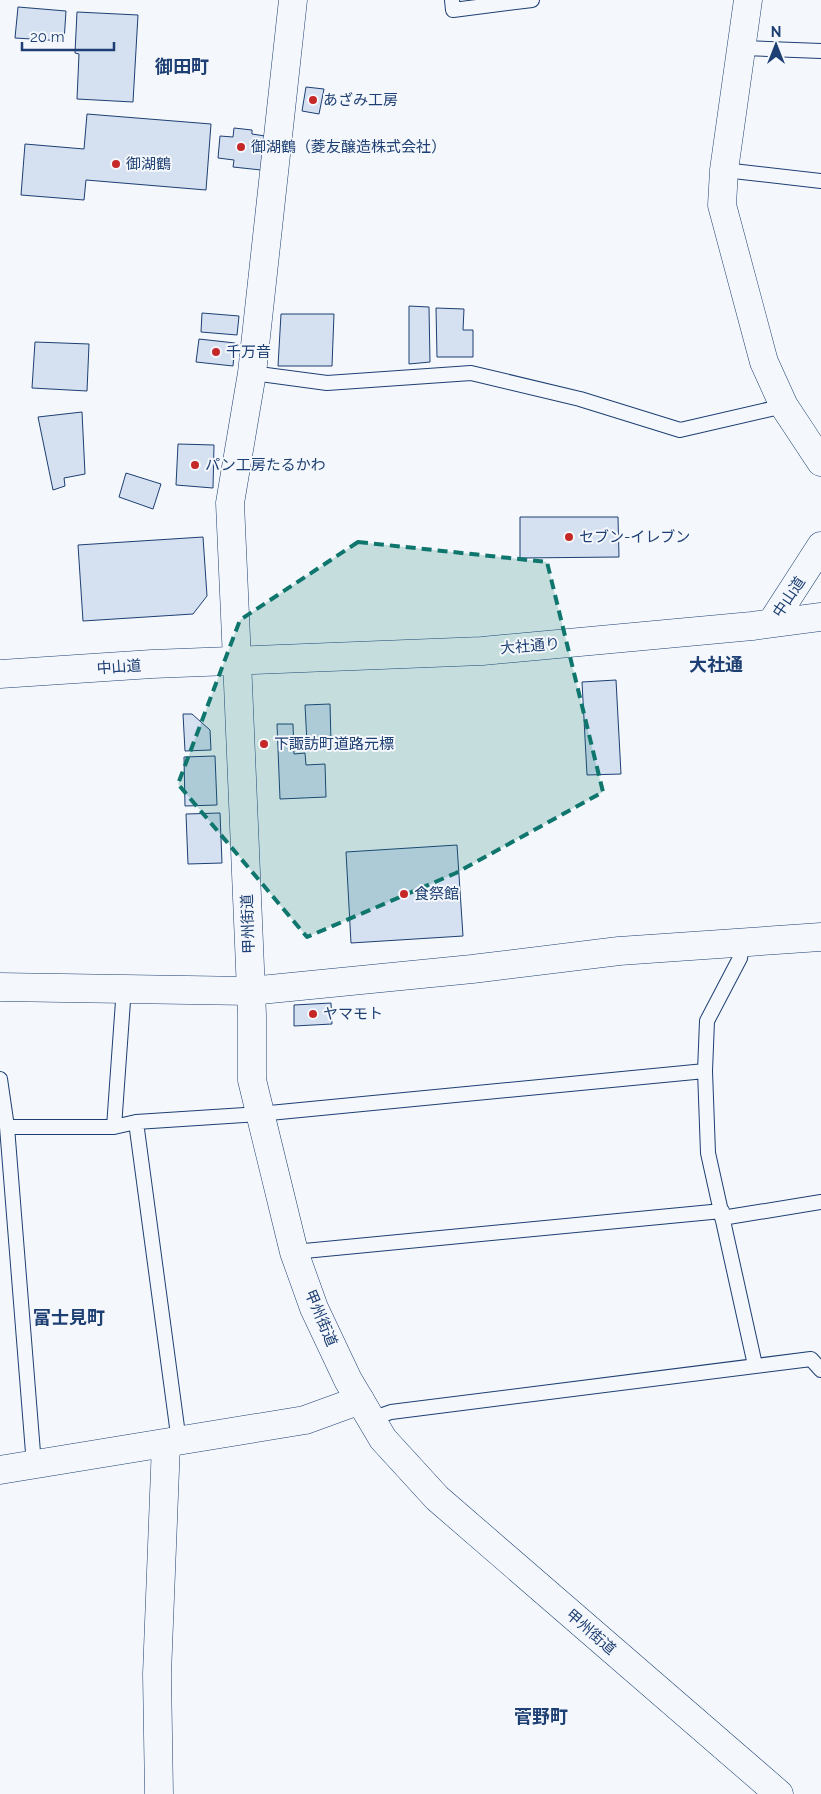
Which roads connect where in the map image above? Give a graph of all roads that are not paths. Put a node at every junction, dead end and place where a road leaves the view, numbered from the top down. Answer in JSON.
{"nodes":[{"id":1,"x":292,"y":0,"type":"edge"},
{"id":2,"x":452,"y":0,"type":"edge"},
{"id":3,"x":532,"y":0,"type":"edge"},
{"id":4,"x":748,"y":0,"type":"edge"},
{"id":5,"x":742,"y":48,"type":"junction"},
{"id":6,"x":821,"y":51,"type":"edge"},
{"id":7,"x":724,"y":170,"type":"junction"},
{"id":8,"x":821,"y":181,"type":"edge"},
{"id":9,"x":252,"y":373,"type":"junction"},
{"id":10,"x":784,"y":406,"type":"junction"},
{"id":11,"x":821,"y":462,"type":"edge"},
{"id":12,"x":821,"y":546,"type":"edge"},
{"id":13,"x":821,"y":617,"type":"edge"},
{"id":14,"x":772,"y":622,"type":"junction"},
{"id":15,"x":237,"y":660,"type":"junction"},
{"id":16,"x":0,"y":674,"type":"edge"},
{"id":17,"x":821,"y":938,"type":"edge"},
{"id":18,"x":744,"y":941,"type":"junction"},
{"id":19,"x":0,"y":987,"type":"edge"},
{"id":20,"x":124,"y":987,"type":"junction"},
{"id":21,"x":250,"y":991,"type":"junction"},
{"id":22,"x":705,"y":1070,"type":"junction"},
{"id":23,"x":0,"y":1079,"type":"edge"},
{"id":24,"x":258,"y":1114,"type":"junction"},
{"id":25,"x":136,"y":1122,"type":"junction"},
{"id":26,"x":7,"y":1127,"type":"junction"},
{"id":27,"x":114,"y":1127,"type":"junction"},
{"id":28,"x":821,"y":1202,"type":"edge"},
{"id":29,"x":722,"y":1215,"type":"junction"},
{"id":30,"x":294,"y":1252,"type":"junction"},
{"id":31,"x":756,"y":1365,"type":"junction"},
{"id":32,"x":821,"y":1370,"type":"edge"},
{"id":33,"x":366,"y":1409,"type":"junction"},
{"id":34,"x":173,"y":1443,"type":"junction"},
{"id":35,"x":34,"y":1465,"type":"junction"},
{"id":36,"x":0,"y":1470,"type":"edge"},
{"id":37,"x":159,"y":1794,"type":"edge"},
{"id":38,"x":777,"y":1794,"type":"edge"}],
"edges":[{"from":1,"to":9,"type":"main road","name":"甲州街道"},
{"from":2,"to":3,"type":"lane"},
{"from":4,"to":5,"type":"main road"},
{"from":5,"to":6,"type":"lane"},
{"from":5,"to":7,"type":"main road"},
{"from":7,"to":8,"type":"lane"},
{"from":7,"to":10,"type":"main road"},
{"from":9,"to":10,"type":"lane"},
{"from":9,"to":15,"type":"main road","name":"甲州街道"},
{"from":10,"to":11,"type":"main road"},
{"from":12,"to":14,"type":"main road","name":"中山道"},
{"from":13,"to":14,"type":"main road","name":"大社通り"},
{"from":14,"to":15,"type":"main road","name":"大社通り"},
{"from":15,"to":16,"type":"main road","name":"中山道"},
{"from":15,"to":21,"type":"main road","name":"甲州街道"},
{"from":17,"to":18,"type":"main road"},
{"from":18,"to":21,"type":"main road"},
{"from":18,"to":22,"type":"lane"},
{"from":19,"to":20,"type":"main road"},
{"from":20,"to":21,"type":"main road"},
{"from":20,"to":27,"type":"lane"},
{"from":21,"to":24,"type":"main road","name":"甲州街道"},
{"from":22,"to":24,"type":"lane"},
{"from":22,"to":29,"type":"lane"},
{"from":23,"to":26,"type":"lane"},
{"from":24,"to":25,"type":"lane"},
{"from":24,"to":30,"type":"main road","name":"甲州街道"},
{"from":25,"to":27,"type":"lane"},
{"from":25,"to":34,"type":"lane"},
{"from":26,"to":27,"type":"lane"},
{"from":26,"to":35,"type":"lane"},
{"from":28,"to":29,"type":"lane"},
{"from":29,"to":30,"type":"lane"},
{"from":29,"to":31,"type":"lane"},
{"from":30,"to":33,"type":"main road","name":"甲州街道"},
{"from":31,"to":32,"type":"lane"},
{"from":31,"to":33,"type":"lane"},
{"from":33,"to":34,"type":"main road"},
{"from":33,"to":38,"type":"main road","name":"甲州街道"},
{"from":34,"to":35,"type":"main road"},
{"from":34,"to":37,"type":"main road"},
{"from":35,"to":36,"type":"main road"}]}
